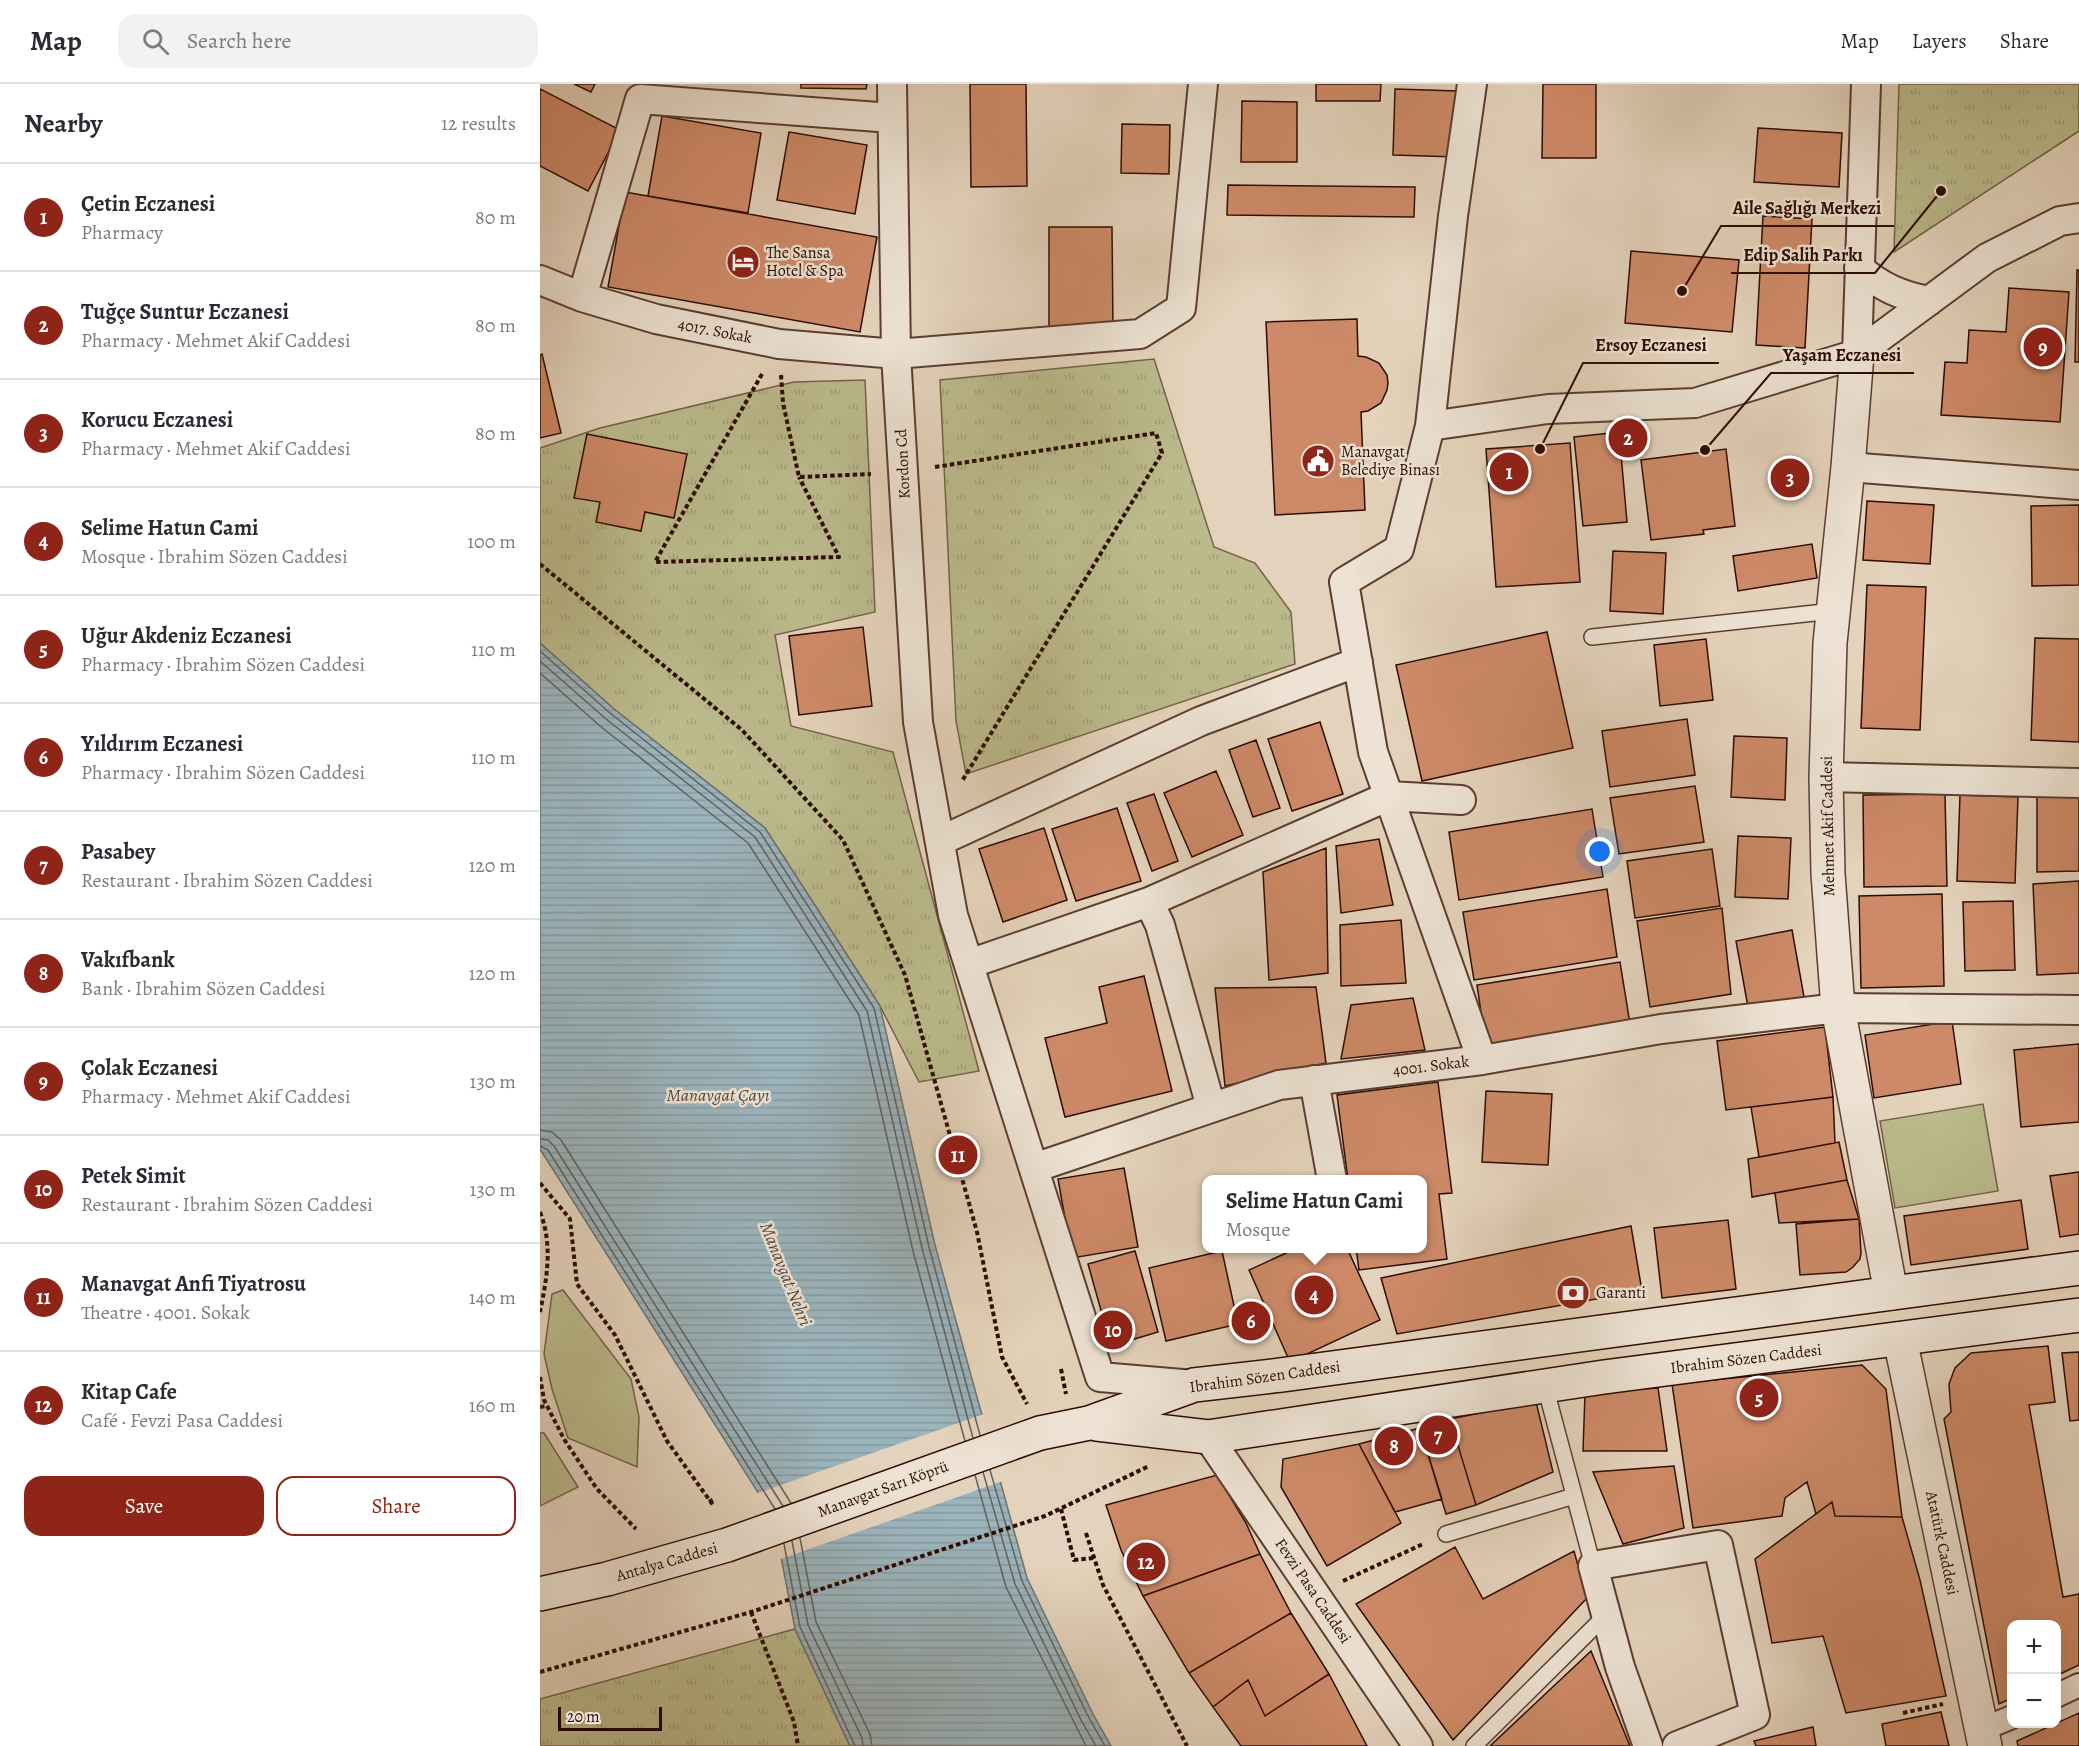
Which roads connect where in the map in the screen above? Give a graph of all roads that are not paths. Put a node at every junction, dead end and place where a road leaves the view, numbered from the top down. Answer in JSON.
{"nodes":[{"id":1,"x":892,"y":84,"type":"edge"},
{"id":2,"x":1203,"y":84,"type":"edge"},
{"id":3,"x":1473,"y":84,"type":"edge"},
{"id":4,"x":1866,"y":84,"type":"edge"},
{"id":5,"x":639,"y":92,"type":"edge"},
{"id":6,"x":892,"y":118,"type":"junction"},
{"id":7,"x":2079,"y":218,"type":"edge"},
{"id":8,"x":1859,"y":268,"type":"junction"},
{"id":9,"x":540,"y":280,"type":"edge"},
{"id":10,"x":582,"y":297,"type":"junction"},
{"id":11,"x":1929,"y":301,"type":"junction"},
{"id":12,"x":896,"y":354,"type":"junction"},
{"id":13,"x":1857,"y":354,"type":"junction"},
{"id":14,"x":1430,"y":426,"type":"junction"},
{"id":15,"x":1848,"y":467,"type":"junction"},
{"id":16,"x":2079,"y":484,"type":"edge"},
{"id":17,"x":1833,"y":611,"type":"junction"},
{"id":18,"x":1592,"y":637,"type":"dead end"},
{"id":19,"x":1358,"y":662,"type":"junction"},
{"id":20,"x":1826,"y":777,"type":"junction"},
{"id":21,"x":2079,"y":783,"type":"edge"},
{"id":22,"x":1389,"y":796,"type":"junction"},
{"id":23,"x":1461,"y":800,"type":"dead end"},
{"id":24,"x":938,"y":832,"type":"junction"},
{"id":25,"x":1149,"y":902,"type":"junction"},
{"id":26,"x":969,"y":964,"type":"junction"},
{"id":27,"x":1838,"y":1008,"type":"junction"},
{"id":28,"x":2079,"y":1010,"type":"edge"},
{"id":29,"x":1482,"y":1060,"type":"junction"},
{"id":30,"x":1314,"y":1080,"type":"junction"},
{"id":31,"x":1211,"y":1107,"type":"junction"},
{"id":32,"x":1034,"y":1168,"type":"junction"},
{"id":33,"x":1331,"y":1175,"type":"edge"},
{"id":34,"x":2079,"y":1268,"type":"edge"},
{"id":35,"x":1891,"y":1293,"type":"junction"},
{"id":36,"x":2079,"y":1315,"type":"edge"},
{"id":37,"x":1900,"y":1339,"type":"junction"},
{"id":38,"x":1194,"y":1385,"type":"junction"},
{"id":39,"x":1545,"y":1386,"type":"junction"},
{"id":40,"x":1089,"y":1423,"type":"junction"},
{"id":41,"x":1208,"y":1437,"type":"junction"},
{"id":42,"x":1574,"y":1496,"type":"junction"},
{"id":43,"x":1446,"y":1534,"type":"road end"},
{"id":44,"x":727,"y":1545,"type":"joint"},
{"id":45,"x":1593,"y":1566,"type":"junction"},
{"id":46,"x":607,"y":1579,"type":"junction"},
{"id":47,"x":540,"y":1594,"type":"edge"},
{"id":48,"x":540,"y":1606,"type":"edge"},
{"id":49,"x":1606,"y":1614,"type":"junction"},
{"id":50,"x":2079,"y":1685,"type":"edge"},
{"id":51,"x":2061,"y":1694,"type":"edge"},
{"id":52,"x":2007,"y":1721,"type":"edge"},
{"id":53,"x":1983,"y":1738,"type":"edge"},
{"id":54,"x":1713,"y":1739,"type":"edge"},
{"id":55,"x":1418,"y":1746,"type":"edge"},
{"id":56,"x":1474,"y":1746,"type":"edge"},
{"id":57,"x":1648,"y":1746,"type":"edge"},
{"id":58,"x":1677,"y":1746,"type":"edge"}],
"edges":[{"from":1,"to":6,"type":"street","name":"Kordon Cd"},
{"from":2,"to":12,"type":"street","name":"4017. Sokak"},
{"from":3,"to":14,"type":"street"},
{"from":4,"to":8,"type":"street"},
{"from":5,"to":6,"type":"street"},
{"from":5,"to":10,"type":"street"},
{"from":6,"to":12,"type":"street","name":"Kordon Cd"},
{"from":7,"to":11,"type":"street"},
{"from":8,"to":11,"type":"street"},
{"from":8,"to":13,"type":"street"},
{"from":9,"to":10,"type":"street","name":"4017. Sokak"},
{"from":10,"to":12,"type":"street","name":"4017. Sokak"},
{"from":11,"to":13,"type":"street"},
{"from":12,"to":24,"type":"street","name":"Kordon Cd"},
{"from":13,"to":14,"type":"street"},
{"from":13,"to":15,"type":"main road","name":"Mehmet Akif Caddesi"},
{"from":14,"to":19,"type":"street"},
{"from":15,"to":16,"type":"street"},
{"from":15,"to":17,"type":"main road","name":"Mehmet Akif Caddesi"},
{"from":17,"to":18,"type":"lane"},
{"from":17,"to":20,"type":"main road","name":"Mehmet Akif Caddesi"},
{"from":19,"to":22,"type":"street"},
{"from":19,"to":24,"type":"street"},
{"from":20,"to":21,"type":"street"},
{"from":20,"to":27,"type":"main road","name":"Mehmet Akif Caddesi"},
{"from":22,"to":23,"type":"street"},
{"from":22,"to":25,"type":"street"},
{"from":22,"to":29,"type":"street"},
{"from":24,"to":26,"type":"street","name":"Kordon Cd"},
{"from":25,"to":26,"type":"street"},
{"from":25,"to":31,"type":"street"},
{"from":26,"to":32,"type":"street","name":"Kordon Cd"},
{"from":27,"to":28,"type":"street","name":"4001. Sokak"},
{"from":27,"to":29,"type":"street","name":"4001. Sokak"},
{"from":27,"to":35,"type":"main road","name":"Mehmet Akif Caddesi"},
{"from":29,"to":30,"type":"street","name":"4001. Sokak"},
{"from":30,"to":31,"type":"street","name":"4001. Sokak"},
{"from":30,"to":33,"type":"street"},
{"from":31,"to":32,"type":"street","name":"4001. Sokak"},
{"from":32,"to":38,"type":"street","name":"Kordon Cd"},
{"from":34,"to":35,"type":"main road","name":"Ibrahim Sözen Caddesi"},
{"from":35,"to":38,"type":"main road","name":"Ibrahim Sözen Caddesi"},
{"from":36,"to":37,"type":"main road","name":"Ibrahim Sözen Caddesi"},
{"from":37,"to":39,"type":"main road","name":"Ibrahim Sözen Caddesi"},
{"from":37,"to":53,"type":"main road","name":"Atatürk Caddesi"},
{"from":38,"to":40,"type":"main road","name":"Ibrahim Sözen Caddesi"},
{"from":39,"to":41,"type":"main road","name":"Ibrahim Sözen Caddesi"},
{"from":39,"to":42,"type":"lane"},
{"from":40,"to":41,"type":"main road","name":"Ibrahim Sözen Caddesi"},
{"from":40,"to":44,"type":"main road","name":"Manavgat Sarı Köprü"},
{"from":41,"to":55,"type":"street","name":"Fevzi Pasa Caddesi"},
{"from":42,"to":43,"type":"lane"},
{"from":42,"to":45,"type":"lane"},
{"from":44,"to":46,"type":"main road","name":"Antalya Caddesi"},
{"from":45,"to":49,"type":"street"},
{"from":45,"to":54,"type":"street"},
{"from":46,"to":47,"type":"main road","name":"Antalya Caddesi"},
{"from":46,"to":48,"type":"main road","name":"Antalya Caddesi"},
{"from":49,"to":56,"type":"lane"},
{"from":49,"to":57,"type":"street"},
{"from":50,"to":51,"type":"street"},
{"from":52,"to":53,"type":"street"},
{"from":54,"to":58,"type":"street"}]}
